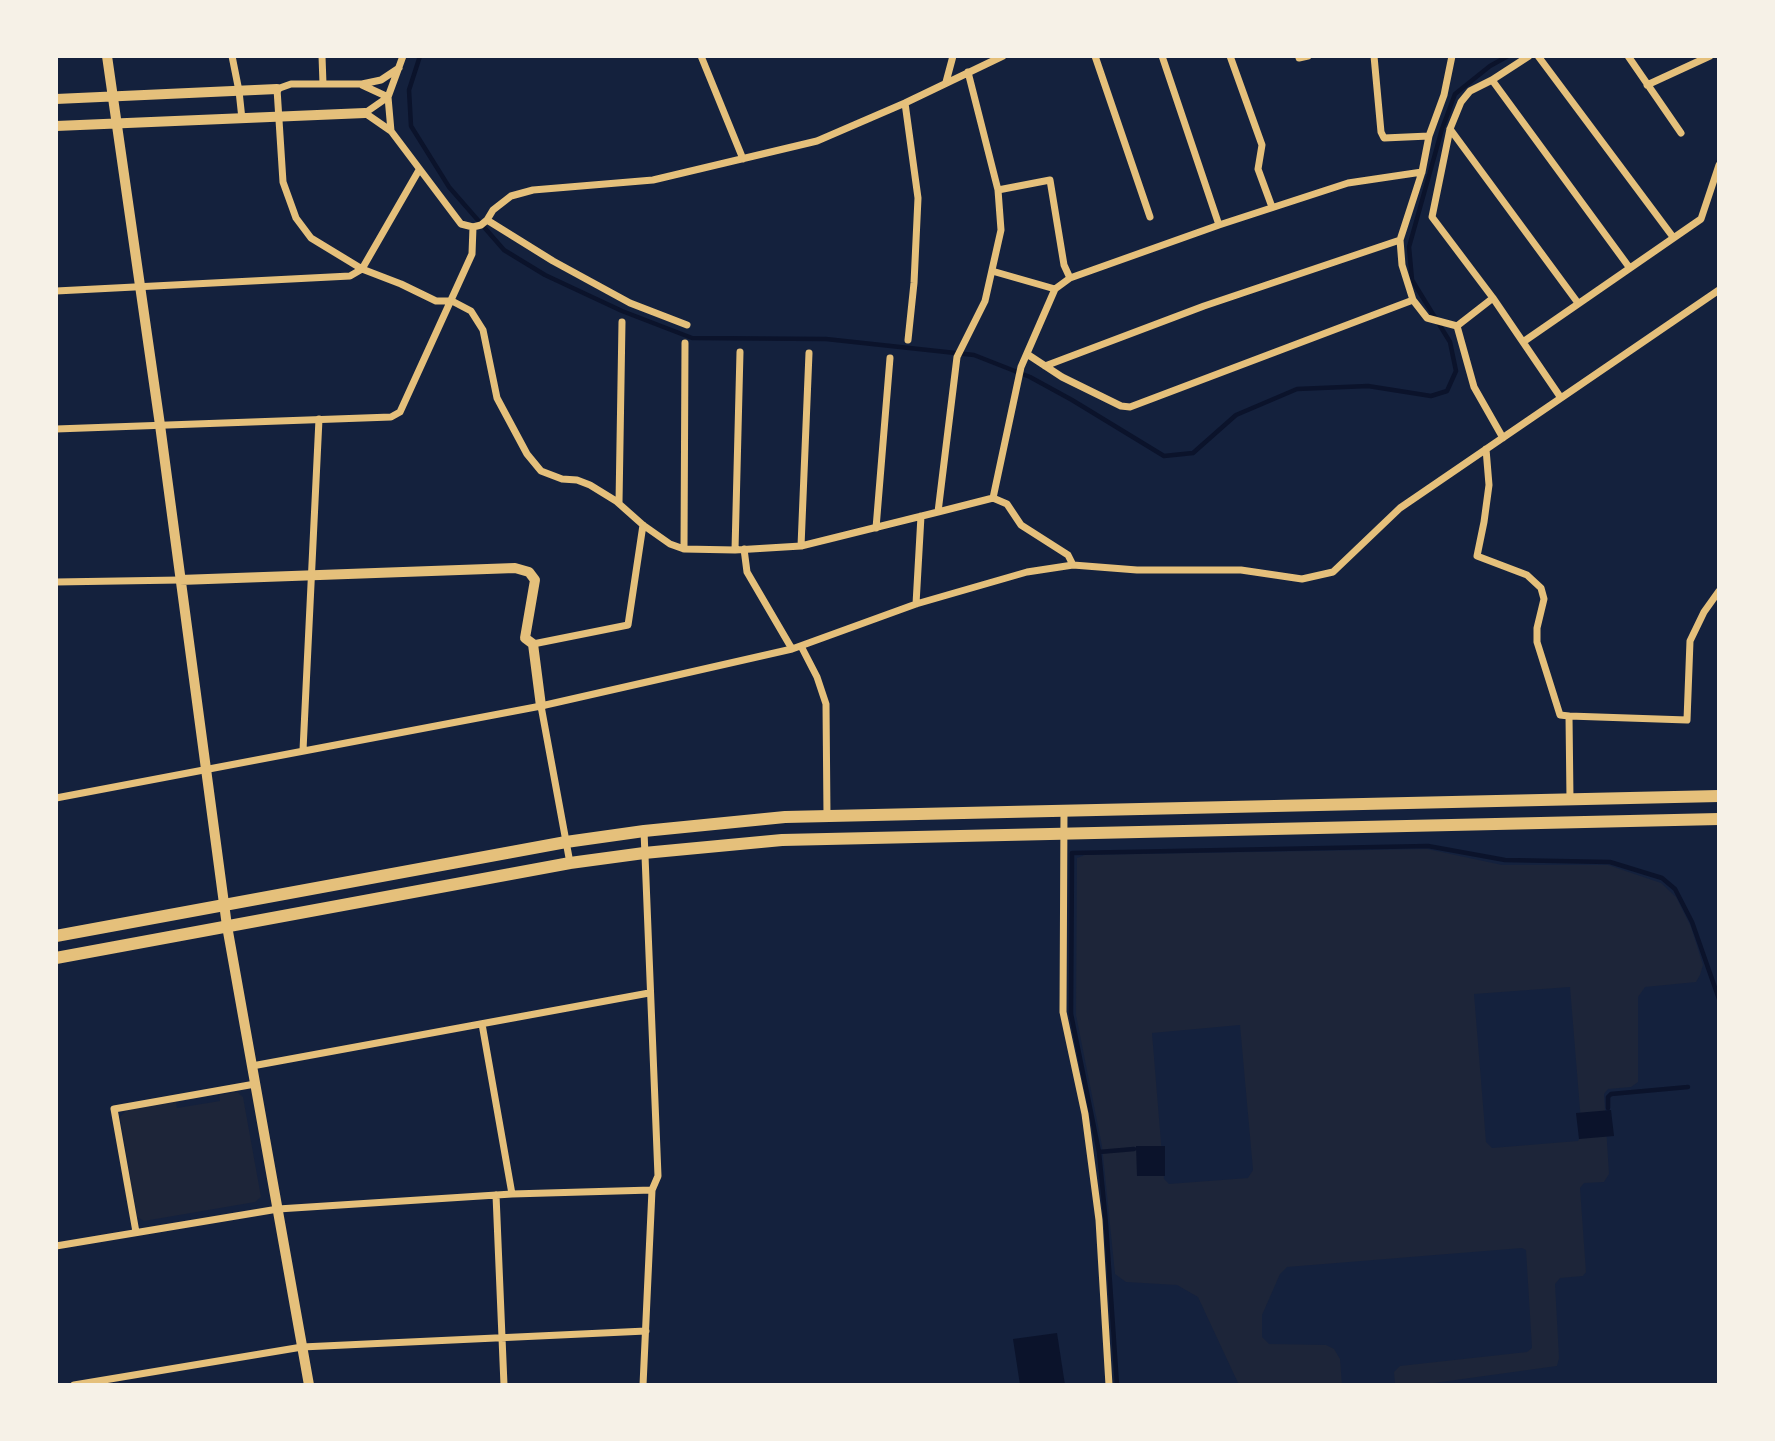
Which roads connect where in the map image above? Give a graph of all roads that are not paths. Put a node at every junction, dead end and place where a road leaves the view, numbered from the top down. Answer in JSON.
{"nodes":[{"id":1,"x":107,"y":56,"type":"edge"},
{"id":2,"x":232,"y":56,"type":"edge"},
{"id":3,"x":322,"y":56,"type":"edge"},
{"id":4,"x":403,"y":56,"type":"edge"},
{"id":5,"x":701,"y":56,"type":"edge"},
{"id":6,"x":953,"y":56,"type":"edge"},
{"id":7,"x":1003,"y":56,"type":"edge"},
{"id":8,"x":1095,"y":56,"type":"edge"},
{"id":9,"x":1161,"y":56,"type":"edge"},
{"id":10,"x":1230,"y":56,"type":"edge"},
{"id":11,"x":1308,"y":56,"type":"edge"},
{"id":12,"x":1374,"y":56,"type":"edge"},
{"id":13,"x":1452,"y":56,"type":"edge"},
{"id":14,"x":1530,"y":56,"type":"edge"},
{"id":15,"x":1538,"y":56,"type":"edge"},
{"id":16,"x":1628,"y":56,"type":"edge"},
{"id":17,"x":1710,"y":56,"type":"edge"},
{"id":18,"x":1299,"y":58,"type":"dead end"},
{"id":19,"x":399,"y":68,"type":"junction"},
{"id":20,"x":968,"y":72,"type":"junction"},
{"id":21,"x":1492,"y":80,"type":"junction"},
{"id":22,"x":946,"y":82,"type":"junction"},
{"id":23,"x":323,"y":84,"type":"junction"},
{"id":24,"x":362,"y":84,"type":"junction"},
{"id":25,"x":1647,"y":85,"type":"junction"},
{"id":26,"x":277,"y":89,"type":"junction"},
{"id":27,"x":239,"y":91,"type":"junction"},
{"id":28,"x":111,"y":96,"type":"junction"},
{"id":29,"x":388,"y":97,"type":"junction"},
{"id":30,"x":56,"y":99,"type":"edge"},
{"id":31,"x":905,"y":103,"type":"junction"},
{"id":32,"x":365,"y":113,"type":"junction"},
{"id":33,"x":279,"y":118,"type":"junction"},
{"id":34,"x":242,"y":119,"type":"junction"},
{"id":35,"x":116,"y":123,"type":"junction"},
{"id":36,"x":56,"y":126,"type":"edge"},
{"id":37,"x":1450,"y":129,"type":"junction"},
{"id":38,"x":391,"y":131,"type":"junction"},
{"id":39,"x":1681,"y":133,"type":"dead end"},
{"id":40,"x":1430,"y":136,"type":"junction"},
{"id":41,"x":743,"y":159,"type":"junction"},
{"id":42,"x":1719,"y":165,"type":"edge"},
{"id":43,"x":419,"y":170,"type":"junction"},
{"id":44,"x":1422,"y":172,"type":"junction"},
{"id":45,"x":998,"y":190,"type":"junction"},
{"id":46,"x":1272,"y":207,"type":"junction"},
{"id":47,"x":1150,"y":217,"type":"dead end"},
{"id":48,"x":487,"y":220,"type":"junction"},
{"id":49,"x":1219,"y":225,"type":"junction"},
{"id":50,"x":472,"y":227,"type":"junction"},
{"id":51,"x":1672,"y":237,"type":"junction"},
{"id":52,"x":1400,"y":240,"type":"junction"},
{"id":53,"x":1629,"y":267,"type":"junction"},
{"id":54,"x":362,"y":269,"type":"junction"},
{"id":55,"x":992,"y":271,"type":"junction"},
{"id":56,"x":1070,"y":278,"type":"junction"},
{"id":57,"x":141,"y":288,"type":"junction"},
{"id":58,"x":1055,"y":289,"type":"junction"},
{"id":59,"x":1719,"y":290,"type":"edge"},
{"id":60,"x":56,"y":291,"type":"edge"},
{"id":61,"x":1493,"y":298,"type":"junction"},
{"id":62,"x":1413,"y":300,"type":"junction"},
{"id":63,"x":452,"y":301,"type":"junction"},
{"id":64,"x":1578,"y":303,"type":"junction"},
{"id":65,"x":622,"y":322,"type":"dead end"},
{"id":66,"x":687,"y":325,"type":"dead end"},
{"id":67,"x":1457,"y":326,"type":"junction"},
{"id":68,"x":908,"y":340,"type":"dead end"},
{"id":69,"x":1523,"y":342,"type":"junction"},
{"id":70,"x":685,"y":343,"type":"dead end"},
{"id":71,"x":740,"y":352,"type":"dead end"},
{"id":72,"x":809,"y":353,"type":"dead end"},
{"id":73,"x":1027,"y":354,"type":"junction"},
{"id":74,"x":890,"y":358,"type":"dead end"},
{"id":75,"x":1045,"y":366,"type":"junction"},
{"id":76,"x":1561,"y":398,"type":"junction"},
{"id":77,"x":319,"y":419,"type":"junction"},
{"id":78,"x":160,"y":425,"type":"junction"},
{"id":79,"x":56,"y":429,"type":"edge"},
{"id":80,"x":1503,"y":438,"type":"junction"},
{"id":81,"x":1486,"y":449,"type":"junction"},
{"id":82,"x":993,"y":498,"type":"junction"},
{"id":83,"x":619,"y":503,"type":"junction"},
{"id":84,"x":938,"y":512,"type":"junction"},
{"id":85,"x":921,"y":516,"type":"junction"},
{"id":86,"x":643,"y":525,"type":"junction"},
{"id":87,"x":876,"y":528,"type":"junction"},
{"id":88,"x":801,"y":546,"type":"junction"},
{"id":89,"x":684,"y":549,"type":"junction"},
{"id":90,"x":735,"y":550,"type":"junction"},
{"id":91,"x":744,"y":550,"type":"junction"},
{"id":92,"x":1073,"y":565,"type":"junction"},
{"id":93,"x":313,"y":575,"type":"junction"},
{"id":94,"x":180,"y":580,"type":"junction"},
{"id":95,"x":56,"y":582,"type":"edge"},
{"id":96,"x":1719,"y":591,"type":"edge"},
{"id":97,"x":916,"y":604,"type":"junction"},
{"id":98,"x":533,"y":644,"type":"junction"},
{"id":99,"x":801,"y":646,"type":"junction"},
{"id":100,"x":792,"y":649,"type":"junction"},
{"id":101,"x":541,"y":706,"type":"junction"},
{"id":102,"x":1569,"y":716,"type":"junction"},
{"id":103,"x":303,"y":750,"type":"junction"},
{"id":104,"x":208,"y":771,"type":"junction"},
{"id":105,"x":1719,"y":796,"type":"edge"},
{"id":106,"x":56,"y":798,"type":"edge"},
{"id":107,"x":1570,"y":800,"type":"junction"},
{"id":108,"x":1064,"y":811,"type":"junction"},
{"id":109,"x":827,"y":816,"type":"junction"},
{"id":110,"x":1719,"y":818,"type":"edge"},
{"id":111,"x":643,"y":831,"type":"junction"},
{"id":112,"x":1064,"y":833,"type":"junction"},
{"id":113,"x":566,"y":842,"type":"junction"},
{"id":114,"x":644,"y":853,"type":"junction"},
{"id":115,"x":570,"y":863,"type":"junction"},
{"id":116,"x":225,"y":905,"type":"junction"},
{"id":117,"x":227,"y":926,"type":"junction"},
{"id":118,"x":56,"y":936,"type":"edge"},
{"id":119,"x":56,"y":958,"type":"edge"},
{"id":120,"x":649,"y":993,"type":"junction"},
{"id":121,"x":482,"y":1024,"type":"junction"},
{"id":122,"x":252,"y":1066,"type":"junction"},
{"id":123,"x":255,"y":1084,"type":"junction"},
{"id":124,"x":652,"y":1190,"type":"junction"},
{"id":125,"x":512,"y":1194,"type":"junction"},
{"id":126,"x":496,"y":1195,"type":"junction"},
{"id":127,"x":278,"y":1209,"type":"junction"},
{"id":128,"x":136,"y":1232,"type":"junction"},
{"id":129,"x":56,"y":1246,"type":"edge"},
{"id":130,"x":646,"y":1331,"type":"junction"},
{"id":131,"x":501,"y":1338,"type":"junction"},
{"id":132,"x":302,"y":1347,"type":"junction"},
{"id":133,"x":74,"y":1385,"type":"edge"},
{"id":134,"x":309,"y":1385,"type":"edge"},
{"id":135,"x":504,"y":1385,"type":"edge"},
{"id":136,"x":643,"y":1385,"type":"edge"},
{"id":137,"x":1110,"y":1385,"type":"edge"}],
"edges":[{"from":1,"to":28,"type":"street"},
{"from":2,"to":27,"type":"street"},
{"from":3,"to":23,"type":"street"},
{"from":4,"to":19,"type":"street"},
{"from":5,"to":41,"type":"street"},
{"from":6,"to":22,"type":"street"},
{"from":7,"to":20,"type":"street"},
{"from":8,"to":47,"type":"street"},
{"from":9,"to":49,"type":"street"},
{"from":10,"to":46,"type":"street"},
{"from":11,"to":18,"type":"street"},
{"from":12,"to":40,"type":"street"},
{"from":13,"to":40,"type":"street"},
{"from":14,"to":21,"type":"street"},
{"from":15,"to":51,"type":"street"},
{"from":16,"to":25,"type":"street"},
{"from":17,"to":25,"type":"street"},
{"from":19,"to":24,"type":"street"},
{"from":19,"to":29,"type":"street"},
{"from":20,"to":22,"type":"street"},
{"from":20,"to":45,"type":"street"},
{"from":21,"to":37,"type":"street"},
{"from":21,"to":53,"type":"street"},
{"from":22,"to":31,"type":"street"},
{"from":23,"to":24,"type":"street"},
{"from":23,"to":26,"type":"street"},
{"from":24,"to":29,"type":"street"},
{"from":25,"to":39,"type":"street"},
{"from":26,"to":27,"type":"street"},
{"from":26,"to":33,"type":"street"},
{"from":27,"to":28,"type":"street"},
{"from":27,"to":34,"type":"street"},
{"from":28,"to":30,"type":"street"},
{"from":28,"to":35,"type":"street"},
{"from":29,"to":32,"type":"street"},
{"from":29,"to":38,"type":"street"},
{"from":31,"to":41,"type":"street"},
{"from":31,"to":68,"type":"street"},
{"from":32,"to":33,"type":"street"},
{"from":32,"to":38,"type":"street"},
{"from":33,"to":34,"type":"street"},
{"from":33,"to":54,"type":"street"},
{"from":34,"to":35,"type":"street"},
{"from":35,"to":36,"type":"street"},
{"from":35,"to":57,"type":"street"},
{"from":37,"to":61,"type":"street"},
{"from":37,"to":64,"type":"street"},
{"from":38,"to":43,"type":"street"},
{"from":40,"to":44,"type":"street"},
{"from":41,"to":48,"type":"street"},
{"from":42,"to":51,"type":"street"},
{"from":43,"to":50,"type":"street"},
{"from":43,"to":54,"type":"street"},
{"from":44,"to":46,"type":"street"},
{"from":44,"to":52,"type":"street"},
{"from":45,"to":55,"type":"street"},
{"from":45,"to":56,"type":"street"},
{"from":46,"to":49,"type":"street"},
{"from":48,"to":50,"type":"street"},
{"from":48,"to":66,"type":"street"},
{"from":49,"to":56,"type":"street"},
{"from":50,"to":63,"type":"street"},
{"from":51,"to":53,"type":"street"},
{"from":52,"to":62,"type":"street"},
{"from":52,"to":75,"type":"street"},
{"from":53,"to":64,"type":"street"},
{"from":54,"to":57,"type":"street"},
{"from":54,"to":63,"type":"street"},
{"from":55,"to":58,"type":"street"},
{"from":55,"to":84,"type":"street"},
{"from":56,"to":58,"type":"street"},
{"from":57,"to":60,"type":"street"},
{"from":57,"to":78,"type":"street"},
{"from":58,"to":73,"type":"street"},
{"from":59,"to":76,"type":"street"},
{"from":61,"to":67,"type":"street"},
{"from":61,"to":69,"type":"street"},
{"from":62,"to":67,"type":"street"},
{"from":62,"to":75,"type":"street"},
{"from":63,"to":77,"type":"street"},
{"from":63,"to":83,"type":"street"},
{"from":64,"to":69,"type":"street"},
{"from":65,"to":83,"type":"street"},
{"from":67,"to":80,"type":"street"},
{"from":69,"to":76,"type":"street"},
{"from":70,"to":89,"type":"street"},
{"from":71,"to":90,"type":"street"},
{"from":72,"to":88,"type":"street"},
{"from":73,"to":75,"type":"street"},
{"from":73,"to":82,"type":"street"},
{"from":74,"to":87,"type":"street"},
{"from":76,"to":80,"type":"street"},
{"from":77,"to":78,"type":"street"},
{"from":77,"to":93,"type":"street"},
{"from":78,"to":79,"type":"street"},
{"from":78,"to":94,"type":"street"},
{"from":80,"to":81,"type":"street"},
{"from":81,"to":92,"type":"street"},
{"from":81,"to":102,"type":"street"},
{"from":82,"to":84,"type":"street"},
{"from":82,"to":92,"type":"street"},
{"from":83,"to":86,"type":"street"},
{"from":84,"to":85,"type":"street"},
{"from":85,"to":87,"type":"street"},
{"from":85,"to":97,"type":"street"},
{"from":86,"to":89,"type":"street"},
{"from":86,"to":98,"type":"street"},
{"from":87,"to":88,"type":"street"},
{"from":88,"to":91,"type":"street"},
{"from":89,"to":90,"type":"street"},
{"from":90,"to":91,"type":"street"},
{"from":91,"to":100,"type":"street"},
{"from":92,"to":97,"type":"street"},
{"from":93,"to":94,"type":"street"},
{"from":93,"to":98,"type":"street"},
{"from":93,"to":103,"type":"street"},
{"from":94,"to":95,"type":"street"},
{"from":94,"to":104,"type":"street"},
{"from":96,"to":102,"type":"street"},
{"from":97,"to":99,"type":"street"},
{"from":98,"to":101,"type":"street"},
{"from":99,"to":100,"type":"street"},
{"from":99,"to":109,"type":"street"},
{"from":100,"to":101,"type":"street"},
{"from":101,"to":103,"type":"street"},
{"from":101,"to":113,"type":"street"},
{"from":102,"to":107,"type":"street"},
{"from":103,"to":104,"type":"street"},
{"from":104,"to":106,"type":"street"},
{"from":104,"to":116,"type":"street"},
{"from":105,"to":107,"type":"main road"},
{"from":107,"to":108,"type":"main road"},
{"from":108,"to":109,"type":"main road"},
{"from":108,"to":112,"type":"street"},
{"from":109,"to":111,"type":"main road"},
{"from":110,"to":112,"type":"main road"},
{"from":111,"to":113,"type":"main road"},
{"from":111,"to":114,"type":"street"},
{"from":112,"to":114,"type":"main road"},
{"from":112,"to":137,"type":"street"},
{"from":113,"to":115,"type":"street"},
{"from":113,"to":116,"type":"main road"},
{"from":114,"to":115,"type":"main road"},
{"from":114,"to":120,"type":"street"},
{"from":115,"to":117,"type":"main road"},
{"from":116,"to":117,"type":"street"},
{"from":116,"to":118,"type":"main road"},
{"from":117,"to":119,"type":"main road"},
{"from":117,"to":122,"type":"street"},
{"from":120,"to":121,"type":"street"},
{"from":120,"to":124,"type":"street"},
{"from":121,"to":122,"type":"street"},
{"from":121,"to":125,"type":"street"},
{"from":122,"to":123,"type":"street"},
{"from":123,"to":127,"type":"street"},
{"from":123,"to":128,"type":"street"},
{"from":124,"to":125,"type":"street"},
{"from":124,"to":130,"type":"street"},
{"from":125,"to":126,"type":"street"},
{"from":126,"to":127,"type":"street"},
{"from":126,"to":131,"type":"street"},
{"from":127,"to":128,"type":"street"},
{"from":127,"to":132,"type":"street"},
{"from":128,"to":129,"type":"street"},
{"from":130,"to":131,"type":"street"},
{"from":130,"to":136,"type":"street"},
{"from":131,"to":132,"type":"street"},
{"from":131,"to":135,"type":"street"},
{"from":132,"to":133,"type":"street"},
{"from":132,"to":134,"type":"street"}]}
